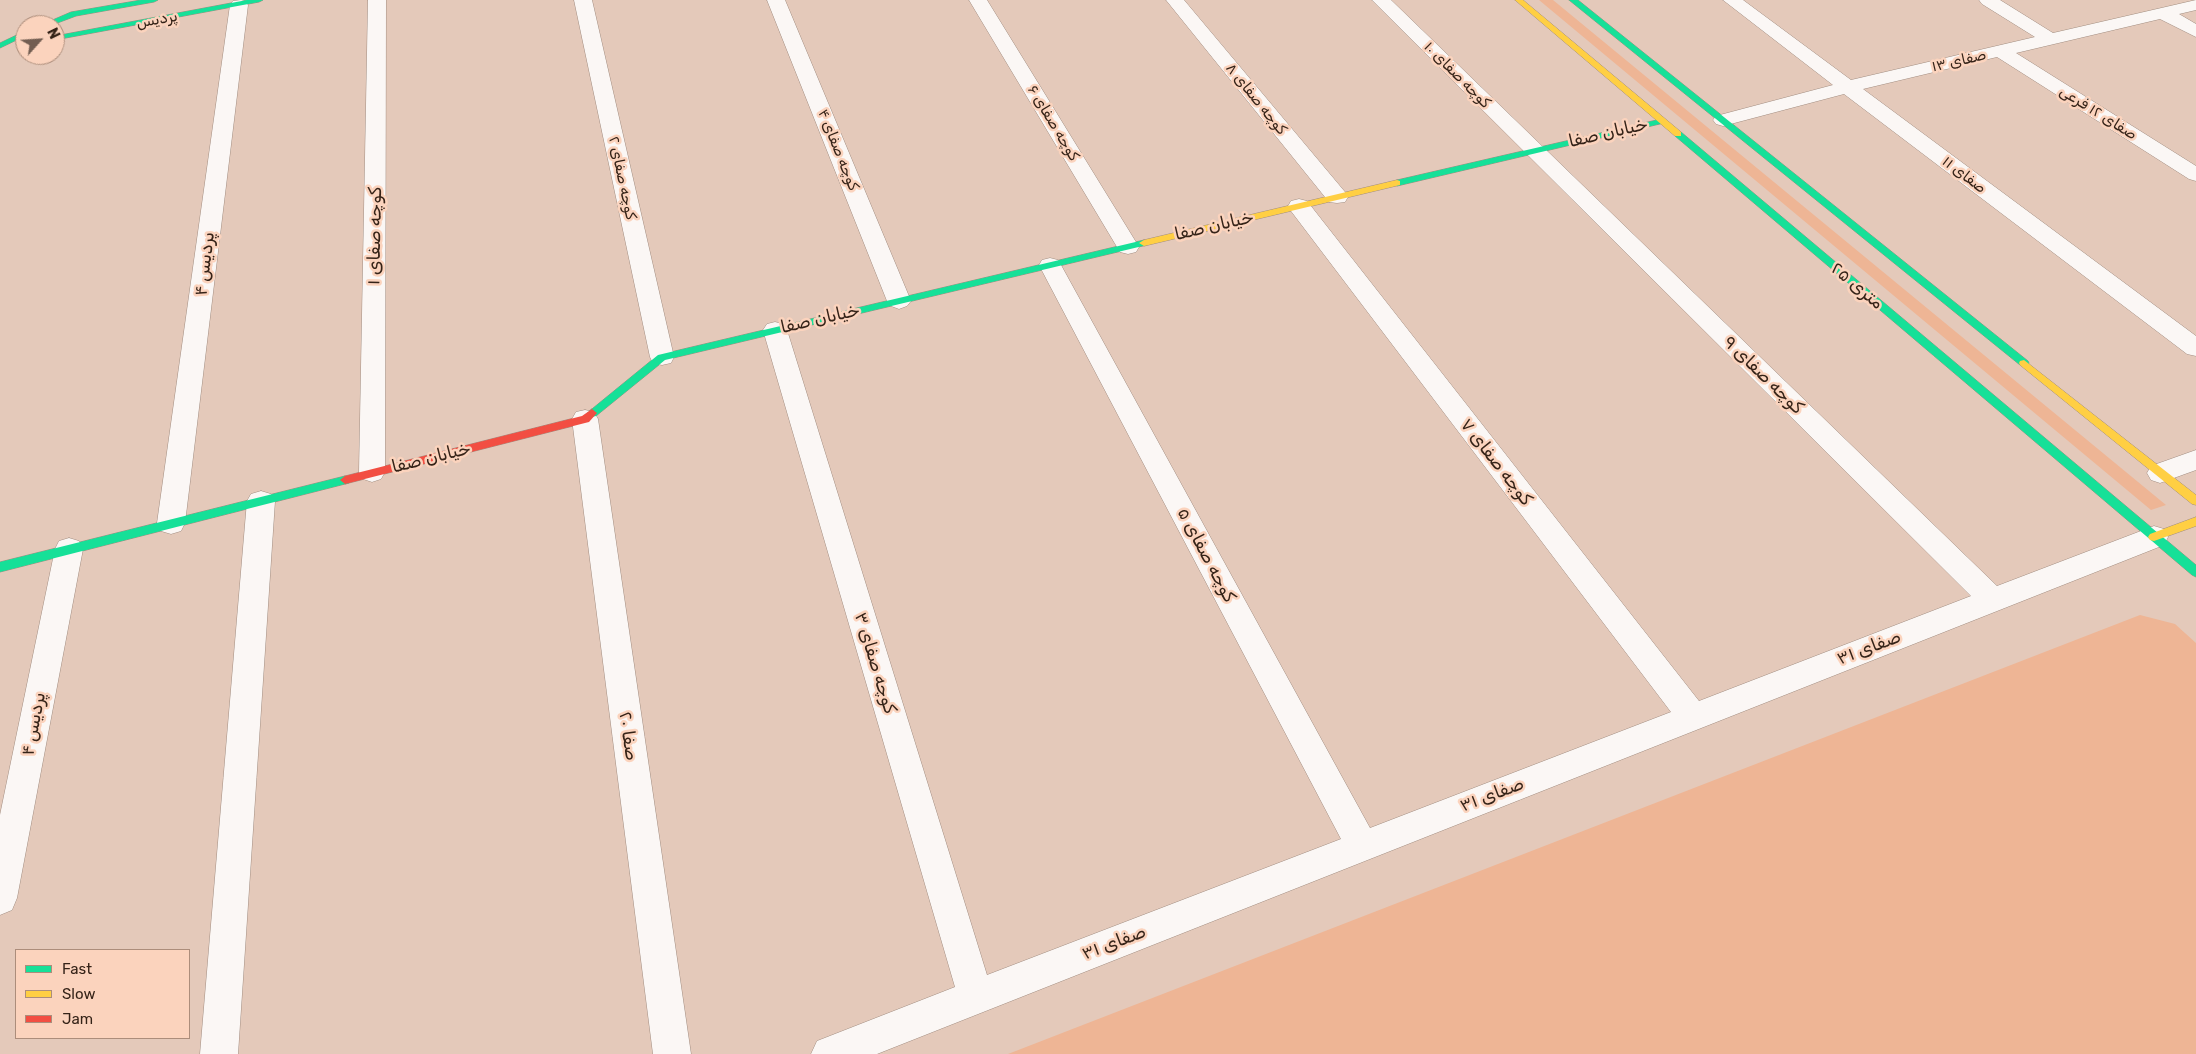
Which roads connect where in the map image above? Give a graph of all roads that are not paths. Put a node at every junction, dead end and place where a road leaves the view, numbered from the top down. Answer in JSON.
{"nodes":[{"id":1,"x":154,"y":0,"type":"edge"},
{"id":2,"x":377,"y":0,"type":"edge"},
{"id":3,"x":583,"y":0,"type":"edge"},
{"id":4,"x":776,"y":0,"type":"edge"},
{"id":5,"x":978,"y":0,"type":"edge"},
{"id":6,"x":1175,"y":0,"type":"edge"},
{"id":7,"x":1381,"y":0,"type":"edge"},
{"id":8,"x":1519,"y":0,"type":"edge"},
{"id":9,"x":1573,"y":0,"type":"edge"},
{"id":10,"x":1732,"y":0,"type":"edge"},
{"id":11,"x":1988,"y":0,"type":"edge"},
{"id":12,"x":249,"y":2,"type":"edge"},
{"id":13,"x":2196,"y":4,"type":"edge"},
{"id":14,"x":2163,"y":13,"type":"junction"},
{"id":15,"x":65,"y":17,"type":"edge"},
{"id":16,"x":2196,"y":31,"type":"edge"},
{"id":17,"x":0,"y":32,"type":"edge"},
{"id":18,"x":65,"y":36,"type":"edge"},
{"id":19,"x":15,"y":37,"type":"edge"},
{"id":20,"x":12,"y":38,"type":"junction"},
{"id":21,"x":2050,"y":39,"type":"junction"},
{"id":22,"x":0,"y":46,"type":"edge"},
{"id":23,"x":2000,"y":52,"type":"junction"},
{"id":24,"x":1847,"y":87,"type":"junction"},
{"id":25,"x":1723,"y":120,"type":"junction"},
{"id":26,"x":1661,"y":121,"type":"junction"},
{"id":27,"x":1533,"y":151,"type":"junction"},
{"id":28,"x":2196,"y":175,"type":"edge"},
{"id":29,"x":1337,"y":197,"type":"junction"},
{"id":30,"x":1298,"y":206,"type":"junction"},
{"id":31,"x":1128,"y":246,"type":"junction"},
{"id":32,"x":1050,"y":265,"type":"junction"},
{"id":33,"x":900,"y":301,"type":"junction"},
{"id":34,"x":775,"y":330,"type":"junction"},
{"id":35,"x":2196,"y":348,"type":"edge"},
{"id":36,"x":662,"y":357,"type":"junction"},
{"id":37,"x":585,"y":419,"type":"junction"},
{"id":38,"x":2196,"y":460,"type":"edge"},
{"id":39,"x":372,"y":472,"type":"junction"},
{"id":40,"x":2160,"y":473,"type":"junction"},
{"id":41,"x":261,"y":501,"type":"junction"},
{"id":42,"x":2196,"y":501,"type":"edge"},
{"id":43,"x":2196,"y":521,"type":"edge"},
{"id":44,"x":171,"y":523,"type":"junction"},
{"id":45,"x":2154,"y":537,"type":"junction"},
{"id":46,"x":69,"y":549,"type":"junction"},
{"id":47,"x":0,"y":566,"type":"edge"},
{"id":48,"x":2196,"y":572,"type":"edge"},
{"id":49,"x":1993,"y":600,"type":"junction"},
{"id":50,"x":1693,"y":717,"type":"junction"},
{"id":51,"x":1362,"y":846,"type":"junction"},
{"id":52,"x":0,"y":898,"type":"edge"},
{"id":53,"x":976,"y":997,"type":"junction"},
{"id":54,"x":220,"y":1054,"type":"edge"},
{"id":55,"x":672,"y":1054,"type":"edge"},
{"id":56,"x":830,"y":1054,"type":"edge"}],
"edges":[{"from":1,"to":15,"type":"street","name":"پردیس"},
{"from":2,"to":39,"type":"street","name":"کوچه صفای ۱"},
{"from":3,"to":36,"type":"street","name":"کوچه صفای ۲"},
{"from":4,"to":33,"type":"street","name":"کوچه صفای ۴"},
{"from":5,"to":31,"type":"street","name":"کوچه صفای ۶"},
{"from":6,"to":29,"type":"street","name":"کوچه صفای ۸"},
{"from":7,"to":27,"type":"street","name":"کوچه صفای ۱۰"},
{"from":8,"to":26,"type":"street","name":"۲۵ متری"},
{"from":9,"to":25,"type":"street"},
{"from":10,"to":24,"type":"street","name":"صفای ۱۱"},
{"from":11,"to":21,"type":"street"},
{"from":12,"to":18,"type":"street","name":"پردیس"},
{"from":12,"to":44,"type":"street","name":"پردیس ۴"},
{"from":13,"to":14,"type":"street","name":"صفای ۱۳"},
{"from":14,"to":16,"type":"street"},
{"from":14,"to":21,"type":"street","name":"صفای ۱۳"},
{"from":17,"to":20,"type":"street"},
{"from":19,"to":20,"type":"street"},
{"from":20,"to":22,"type":"street"},
{"from":21,"to":23,"type":"street","name":"صفای ۱۳"},
{"from":23,"to":24,"type":"street","name":"صفای ۱۳"},
{"from":23,"to":28,"type":"street","name":"صفای ۱۲ فرعی"},
{"from":24,"to":25,"type":"street","name":"صفای ۱۳"},
{"from":24,"to":35,"type":"street","name":"صفای ۱۱"},
{"from":25,"to":40,"type":"street"},
{"from":26,"to":27,"type":"street","name":"خیابان صفا"},
{"from":26,"to":45,"type":"street","name":"۲۵ متری"},
{"from":27,"to":29,"type":"street","name":"خیابان صفا"},
{"from":27,"to":49,"type":"street","name":"کوچه صفای ۹"},
{"from":29,"to":30,"type":"street","name":"خیابان صفا"},
{"from":30,"to":31,"type":"street","name":"خیابان صفا"},
{"from":30,"to":50,"type":"street","name":"کوچه صفای ۷"},
{"from":31,"to":32,"type":"street","name":"خیابان صفا"},
{"from":32,"to":33,"type":"street","name":"خیابان صفا"},
{"from":32,"to":51,"type":"street","name":"کوچه صفای ۵"},
{"from":33,"to":34,"type":"street","name":"خیابان صفا"},
{"from":34,"to":36,"type":"street","name":"خیابان صفا"},
{"from":34,"to":53,"type":"street","name":"کوچه صفای ۳"},
{"from":36,"to":37,"type":"street","name":"خیابان صفا"},
{"from":37,"to":39,"type":"street","name":"خیابان صفا"},
{"from":37,"to":55,"type":"street","name":"صفا ۲۰"},
{"from":38,"to":40,"type":"street"},
{"from":39,"to":41,"type":"street","name":"خیابان صفا"},
{"from":40,"to":42,"type":"street"},
{"from":41,"to":44,"type":"street","name":"خیابان صفا"},
{"from":41,"to":54,"type":"street"},
{"from":43,"to":45,"type":"street"},
{"from":44,"to":46,"type":"street","name":"خیابان صفا"},
{"from":45,"to":48,"type":"street","name":"۲۵ متری"},
{"from":45,"to":49,"type":"street","name":"صفای ۳۱"},
{"from":46,"to":47,"type":"street","name":"خیابان صفا"},
{"from":46,"to":52,"type":"street","name":"پردیس ۴"},
{"from":49,"to":50,"type":"street","name":"صفای ۳۱"},
{"from":50,"to":51,"type":"street","name":"صفای ۳۱"},
{"from":51,"to":53,"type":"street","name":"صفای ۳۱"},
{"from":53,"to":56,"type":"street","name":"صفای ۳۱"}]}
